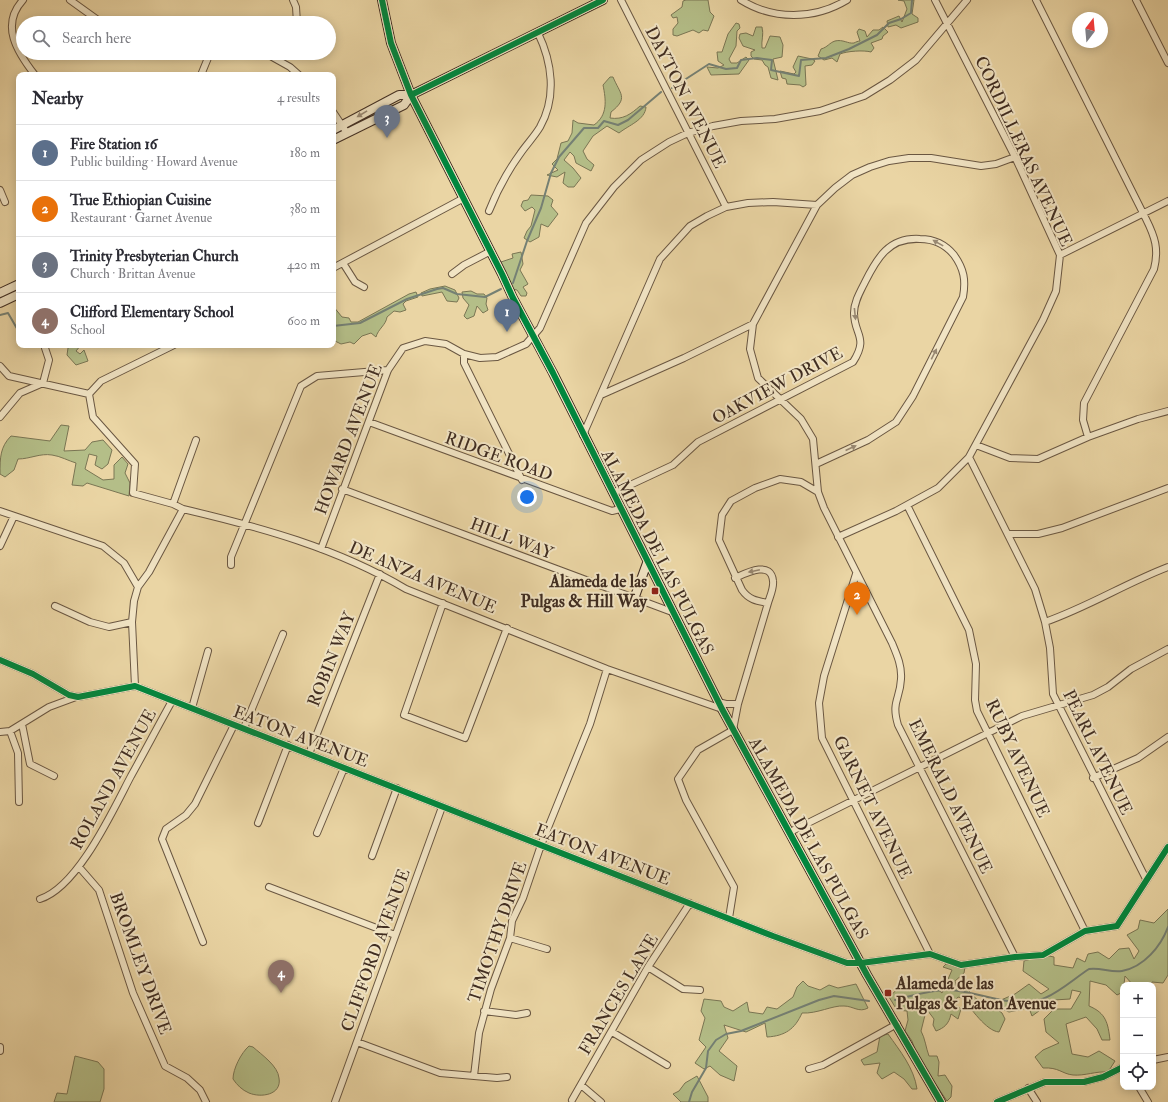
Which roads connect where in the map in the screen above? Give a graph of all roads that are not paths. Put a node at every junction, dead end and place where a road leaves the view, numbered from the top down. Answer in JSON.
{"nodes":[{"id":1,"x":23,"y":0,"type":"edge"},
{"id":2,"x":70,"y":0,"type":"edge"},
{"id":3,"x":294,"y":0,"type":"edge"},
{"id":4,"x":382,"y":0,"type":"edge"},
{"id":5,"x":603,"y":0,"type":"edge"},
{"id":6,"x":621,"y":0,"type":"edge"},
{"id":7,"x":741,"y":0,"type":"edge"},
{"id":8,"x":847,"y":0,"type":"edge"},
{"id":9,"x":935,"y":0,"type":"edge"},
{"id":10,"x":967,"y":0,"type":"edge"},
{"id":11,"x":1036,"y":0,"type":"edge"},
{"id":12,"x":1136,"y":0,"type":"edge"},
{"id":13,"x":92,"y":16,"type":"edge"},
{"id":14,"x":297,"y":16,"type":"edge"},
{"id":15,"x":948,"y":24,"type":"junction"},
{"id":16,"x":538,"y":33,"type":"junction"},
{"id":17,"x":16,"y":49,"type":"edge"},
{"id":18,"x":23,"y":60,"type":"edge"},
{"id":19,"x":207,"y":60,"type":"edge"},
{"id":20,"x":278,"y":60,"type":"edge"},
{"id":21,"x":1168,"y":63,"type":"edge"},
{"id":22,"x":33,"y":72,"type":"edge"},
{"id":23,"x":202,"y":72,"type":"edge"},
{"id":24,"x":296,"y":72,"type":"edge"},
{"id":25,"x":411,"y":95,"type":"junction"},
{"id":26,"x":336,"y":116,"type":"edge"},
{"id":27,"x":342,"y":125,"type":"junction"},
{"id":28,"x":336,"y":128,"type":"edge"},
{"id":29,"x":688,"y":132,"type":"junction"},
{"id":30,"x":347,"y":133,"type":"junction"},
{"id":31,"x":336,"y":138,"type":"edge"},
{"id":32,"x":1015,"y":157,"type":"junction"},
{"id":33,"x":0,"y":190,"type":"edge"},
{"id":34,"x":464,"y":198,"type":"junction"},
{"id":35,"x":1168,"y":201,"type":"edge"},
{"id":36,"x":6,"y":202,"type":"dead end"},
{"id":37,"x":817,"y":205,"type":"junction"},
{"id":38,"x":726,"y":207,"type":"junction"},
{"id":39,"x":489,"y":211,"type":"dead end"},
{"id":40,"x":1143,"y":214,"type":"junction"},
{"id":41,"x":491,"y":251,"type":"junction"},
{"id":42,"x":1060,"y":255,"type":"junction"},
{"id":43,"x":343,"y":263,"type":"junction"},
{"id":44,"x":336,"y":266,"type":"edge"},
{"id":45,"x":452,"y":274,"type":"dead end"},
{"id":46,"x":16,"y":285,"type":"edge"},
{"id":47,"x":364,"y":288,"type":"dead end"},
{"id":48,"x":0,"y":293,"type":"edge"},
{"id":49,"x":16,"y":295,"type":"edge"},
{"id":50,"x":0,"y":303,"type":"edge"},
{"id":51,"x":753,"y":324,"type":"junction"},
{"id":52,"x":533,"y":337,"type":"junction"},
{"id":53,"x":44,"y":348,"type":"dead end"},
{"id":54,"x":168,"y":348,"type":"edge"},
{"id":55,"x":464,"y":354,"type":"junction"},
{"id":56,"x":0,"y":366,"type":"edge"},
{"id":57,"x":388,"y":370,"type":"junction"},
{"id":58,"x":43,"y":383,"type":"junction"},
{"id":59,"x":89,"y":394,"type":"junction"},
{"id":60,"x":602,"y":394,"type":"junction"},
{"id":61,"x":778,"y":399,"type":"junction"},
{"id":62,"x":1168,"y":411,"type":"edge"},
{"id":63,"x":0,"y":417,"type":"edge"},
{"id":64,"x":369,"y":422,"type":"junction"},
{"id":65,"x":583,"y":435,"type":"junction"},
{"id":66,"x":1088,"y":437,"type":"junction"},
{"id":67,"x":196,"y":440,"type":"dead end"},
{"id":68,"x":976,"y":445,"type":"junction"},
{"id":69,"x":969,"y":457,"type":"junction"},
{"id":70,"x":816,"y":464,"type":"junction"},
{"id":71,"x":522,"y":480,"type":"junction"},
{"id":72,"x":1168,"y":488,"type":"edge"},
{"id":73,"x":342,"y":490,"type":"junction"},
{"id":74,"x":818,"y":492,"type":"junction"},
{"id":75,"x":613,"y":493,"type":"junction"},
{"id":76,"x":173,"y":504,"type":"junction"},
{"id":77,"x":907,"y":505,"type":"junction"},
{"id":78,"x":620,"y":508,"type":"junction"},
{"id":79,"x":182,"y":509,"type":"junction"},
{"id":80,"x":0,"y":511,"type":"edge"},
{"id":81,"x":14,"y":516,"type":"junction"},
{"id":82,"x":246,"y":523,"type":"junction"},
{"id":83,"x":1008,"y":534,"type":"junction"},
{"id":84,"x":838,"y":537,"type":"junction"},
{"id":85,"x":0,"y":546,"type":"edge"},
{"id":86,"x":321,"y":548,"type":"junction"},
{"id":87,"x":648,"y":563,"type":"junction"},
{"id":88,"x":232,"y":565,"type":"dead end"},
{"id":89,"x":1168,"y":567,"type":"edge"},
{"id":90,"x":380,"y":574,"type":"junction"},
{"id":91,"x":856,"y":574,"type":"junction"},
{"id":92,"x":736,"y":578,"type":"junction"},
{"id":93,"x":138,"y":587,"type":"junction"},
{"id":94,"x":634,"y":598,"type":"junction"},
{"id":95,"x":443,"y":603,"type":"junction"},
{"id":96,"x":768,"y":603,"type":"junction"},
{"id":97,"x":55,"y":606,"type":"dead end"},
{"id":98,"x":672,"y":612,"type":"junction"},
{"id":99,"x":132,"y":622,"type":"junction"},
{"id":100,"x":1045,"y":622,"type":"junction"},
{"id":101,"x":507,"y":628,"type":"junction"},
{"id":102,"x":283,"y":634,"type":"dead end"},
{"id":103,"x":1168,"y":649,"type":"edge"},
{"id":104,"x":208,"y":650,"type":"dead end"},
{"id":105,"x":0,"y":660,"type":"edge"},
{"id":106,"x":607,"y":669,"type":"junction"},
{"id":107,"x":135,"y":686,"type":"junction"},
{"id":108,"x":78,"y":697,"type":"junction"},
{"id":109,"x":172,"y":701,"type":"junction"},
{"id":110,"x":738,"y":704,"type":"junction"},
{"id":111,"x":1057,"y":704,"type":"junction"},
{"id":112,"x":720,"y":705,"type":"junction"},
{"id":113,"x":192,"y":708,"type":"junction"},
{"id":114,"x":22,"y":724,"type":"junction"},
{"id":115,"x":234,"y":724,"type":"junction"},
{"id":116,"x":244,"y":728,"type":"junction"},
{"id":117,"x":733,"y":730,"type":"junction"},
{"id":118,"x":10,"y":731,"type":"junction"},
{"id":119,"x":0,"y":732,"type":"edge"},
{"id":120,"x":988,"y":733,"type":"junction"},
{"id":121,"x":1168,"y":737,"type":"edge"},
{"id":122,"x":288,"y":746,"type":"junction"},
{"id":123,"x":308,"y":754,"type":"junction"},
{"id":124,"x":920,"y":767,"type":"junction"},
{"id":125,"x":344,"y":768,"type":"junction"},
{"id":126,"x":54,"y":776,"type":"dead end"},
{"id":127,"x":1093,"y":778,"type":"junction"},
{"id":128,"x":397,"y":788,"type":"junction"},
{"id":129,"x":852,"y":800,"type":"junction"},
{"id":130,"x":19,"y":802,"type":"dead end"},
{"id":131,"x":442,"y":807,"type":"junction"},
{"id":132,"x":258,"y":823,"type":"dead end"},
{"id":133,"x":790,"y":832,"type":"junction"},
{"id":134,"x":317,"y":833,"type":"dead end"},
{"id":135,"x":541,"y":845,"type":"junction"},
{"id":136,"x":1168,"y":847,"type":"edge"},
{"id":137,"x":372,"y":856,"type":"dead end"},
{"id":138,"x":79,"y":867,"type":"junction"},
{"id":139,"x":1146,"y":879,"type":"junction"},
{"id":140,"x":269,"y":887,"type":"dead end"},
{"id":141,"x":40,"y":899,"type":"dead end"},
{"id":142,"x":690,"y":903,"type":"junction"},
{"id":143,"x":729,"y":918,"type":"junction"},
{"id":144,"x":1084,"y":931,"type":"junction"},
{"id":145,"x":396,"y":935,"type":"junction"},
{"id":146,"x":510,"y":938,"type":"junction"},
{"id":147,"x":203,"y":942,"type":"dead end"},
{"id":148,"x":547,"y":949,"type":"dead end"},
{"id":149,"x":930,"y":954,"type":"junction"},
{"id":150,"x":1015,"y":957,"type":"junction"},
{"id":151,"x":861,"y":963,"type":"junction"},
{"id":152,"x":648,"y":967,"type":"junction"},
{"id":153,"x":700,"y":990,"type":"dead end"},
{"id":154,"x":484,"y":1011,"type":"junction"},
{"id":155,"x":527,"y":1013,"type":"dead end"},
{"id":156,"x":897,"y":1024,"type":"junction"},
{"id":157,"x":612,"y":1032,"type":"junction"},
{"id":158,"x":357,"y":1042,"type":"junction"},
{"id":159,"x":0,"y":1046,"type":"edge"},
{"id":160,"x":0,"y":1050,"type":"edge"},
{"id":161,"x":1168,"y":1057,"type":"edge"},
{"id":162,"x":1156,"y":1059,"type":"edge"},
{"id":163,"x":668,"y":1065,"type":"dead end"},
{"id":164,"x":1120,"y":1068,"type":"edge"},
{"id":165,"x":809,"y":1069,"type":"dead end"},
{"id":166,"x":474,"y":1076,"type":"junction"},
{"id":167,"x":507,"y":1077,"type":"dead end"},
{"id":168,"x":580,"y":1085,"type":"junction"},
{"id":169,"x":1028,"y":1088,"type":"junction"},
{"id":170,"x":1141,"y":1090,"type":"edge"},
{"id":171,"x":572,"y":1100,"type":"dead end"},
{"id":172,"x":206,"y":1102,"type":"edge"},
{"id":173,"x":335,"y":1102,"type":"edge"},
{"id":174,"x":601,"y":1102,"type":"edge"},
{"id":175,"x":941,"y":1102,"type":"edge"},
{"id":176,"x":997,"y":1102,"type":"edge"},
{"id":177,"x":1037,"y":1102,"type":"edge"},
{"id":178,"x":1148,"y":1102,"type":"edge"}],
"edges":[{"from":1,"to":17,"type":"street"},
{"from":2,"to":13,"type":"street"},
{"from":3,"to":14,"type":"street"},
{"from":4,"to":25,"type":"main road","name":"ALAMEDA DE LAS PULGAS"},
{"from":5,"to":16,"type":"main road"},
{"from":6,"to":29,"type":"street","name":"DAYTON AVENUE"},
{"from":7,"to":8,"type":"street"},
{"from":9,"to":15,"type":"street","name":"CORDILLERAS AVENUE"},
{"from":10,"to":15,"type":"street","name":"HOWARD AVENUE"},
{"from":11,"to":40,"type":"street"},
{"from":12,"to":21,"type":"street"},
{"from":15,"to":29,"type":"street","name":"HOWARD AVENUE"},
{"from":15,"to":32,"type":"street","name":"CORDILLERAS AVENUE"},
{"from":16,"to":25,"type":"main road"},
{"from":16,"to":39,"type":"street"},
{"from":18,"to":22,"type":"street"},
{"from":19,"to":23,"type":"street"},
{"from":20,"to":24,"type":"street"},
{"from":25,"to":27,"type":"main road","one_way":true},
{"from":25,"to":30,"type":"main road"},
{"from":25,"to":34,"type":"main road","name":"ALAMEDA DE LAS PULGAS"},
{"from":26,"to":27,"type":"street"},
{"from":27,"to":28,"type":"main road"},
{"from":27,"to":30,"type":"street"},
{"from":29,"to":38,"type":"street","name":"DAYTON AVENUE"},
{"from":29,"to":52,"type":"street","name":"HOWARD AVENUE"},
{"from":30,"to":31,"type":"main road"},
{"from":32,"to":37,"type":"street"},
{"from":32,"to":42,"type":"street","name":"CORDILLERAS AVENUE"},
{"from":33,"to":36,"type":"street"},
{"from":34,"to":41,"type":"main road","name":"ALAMEDA DE LAS PULGAS"},
{"from":34,"to":43,"type":"street"},
{"from":35,"to":40,"type":"street"},
{"from":37,"to":38,"type":"street"},
{"from":37,"to":51,"type":"street"},
{"from":38,"to":60,"type":"street"},
{"from":40,"to":42,"type":"street"},
{"from":40,"to":66,"type":"street"},
{"from":41,"to":45,"type":"street"},
{"from":41,"to":52,"type":"main road","name":"ALAMEDA DE LAS PULGAS"},
{"from":42,"to":68,"type":"street","name":"CORDILLERAS AVENUE"},
{"from":43,"to":44,"type":"street"},
{"from":43,"to":47,"type":"street"},
{"from":46,"to":48,"type":"main road"},
{"from":49,"to":50,"type":"main road"},
{"from":51,"to":60,"type":"street"},
{"from":51,"to":61,"type":"street","name":"EMERALD AVENUE"},
{"from":52,"to":55,"type":"street","name":"HOWARD AVENUE"},
{"from":52,"to":65,"type":"main road","name":"ALAMEDA DE LAS PULGAS"},
{"from":53,"to":58,"type":"street"},
{"from":54,"to":59,"type":"street"},
{"from":55,"to":57,"type":"street","name":"HOWARD AVENUE"},
{"from":55,"to":71,"type":"street"},
{"from":56,"to":58,"type":"street"},
{"from":57,"to":64,"type":"street","name":"HOWARD AVENUE"},
{"from":57,"to":82,"type":"street"},
{"from":58,"to":59,"type":"street"},
{"from":58,"to":63,"type":"street"},
{"from":59,"to":76,"type":"street","name":"DE ANZA AVENUE"},
{"from":60,"to":65,"type":"street"},
{"from":61,"to":70,"type":"street","name":"EMERALD AVENUE"},
{"from":70,"to":61,"type":"street","name":"OAKVIEW DRIVE","one_way":true},
{"from":61,"to":75,"type":"street","name":"OAKVIEW DRIVE"},
{"from":62,"to":66,"type":"street"},
{"from":64,"to":71,"type":"street","name":"RIDGE ROAD"},
{"from":64,"to":73,"type":"street","name":"HOWARD AVENUE"},
{"from":65,"to":75,"type":"main road","name":"ALAMEDA DE LAS PULGAS"},
{"from":66,"to":68,"type":"street"},
{"from":67,"to":76,"type":"street"},
{"from":68,"to":69,"type":"street","name":"CORDILLERAS AVENUE"},
{"from":69,"to":77,"type":"street","name":"CORDILLERAS AVENUE"},
{"from":69,"to":83,"type":"street","name":"PEARL AVENUE"},
{"from":70,"to":74,"type":"street","name":"EMERALD AVENUE"},
{"from":71,"to":78,"type":"street","name":"RIDGE ROAD"},
{"from":72,"to":83,"type":"street"},
{"from":73,"to":86,"type":"street","name":"HOWARD AVENUE"},
{"from":73,"to":94,"type":"street","name":"HILL WAY"},
{"from":74,"to":84,"type":"street","name":"EMERALD AVENUE"},
{"from":74,"to":92,"type":"street"},
{"from":75,"to":78,"type":"main road","name":"ALAMEDA DE LAS PULGAS"},
{"from":76,"to":79,"type":"street","name":"DE ANZA AVENUE"},
{"from":77,"to":84,"type":"street","name":"CORDILLERAS AVENUE"},
{"from":77,"to":120,"type":"street","name":"RUBY AVENUE"},
{"from":78,"to":87,"type":"main road","name":"ALAMEDA DE LAS PULGAS"},
{"from":79,"to":82,"type":"street","name":"DE ANZA AVENUE"},
{"from":79,"to":93,"type":"street"},
{"from":80,"to":81,"type":"street"},
{"from":81,"to":85,"type":"street"},
{"from":81,"to":93,"type":"street"},
{"from":82,"to":86,"type":"street","name":"DE ANZA AVENUE"},
{"from":82,"to":88,"type":"street"},
{"from":83,"to":100,"type":"street","name":"PEARL AVENUE"},
{"from":84,"to":91,"type":"street","name":"EMERALD AVENUE"},
{"from":86,"to":90,"type":"street","name":"DE ANZA AVENUE"},
{"from":87,"to":94,"type":"main road"},
{"from":87,"to":98,"type":"main road","name":"ALAMEDA DE LAS PULGAS"},
{"from":89,"to":100,"type":"street"},
{"from":90,"to":95,"type":"street","name":"DE ANZA AVENUE"},
{"from":90,"to":123,"type":"street","name":"ROBIN WAY"},
{"from":91,"to":124,"type":"street","name":"EMERALD AVENUE"},
{"from":91,"to":129,"type":"street","name":"GARNET AVENUE"},
{"from":92,"to":96,"type":"street"},
{"from":96,"to":92,"type":"street","one_way":true},
{"from":93,"to":99,"type":"street"},
{"from":94,"to":98,"type":"street","name":"HILL WAY"},
{"from":95,"to":101,"type":"street","name":"DE ANZA AVENUE"},
{"from":95,"to":101,"type":"street"},
{"from":96,"to":110,"type":"street"},
{"from":97,"to":99,"type":"street"},
{"from":98,"to":112,"type":"main road","name":"ALAMEDA DE LAS PULGAS"},
{"from":99,"to":107,"type":"street"},
{"from":100,"to":111,"type":"street","name":"PEARL AVENUE"},
{"from":101,"to":106,"type":"street","name":"DE ANZA AVENUE"},
{"from":102,"to":116,"type":"street"},
{"from":103,"to":111,"type":"street"},
{"from":104,"to":113,"type":"street"},
{"from":105,"to":108,"type":"street"},
{"from":106,"to":112,"type":"street","name":"DE ANZA AVENUE"},
{"from":106,"to":135,"type":"street","name":"TIMOTHY DRIVE"},
{"from":107,"to":108,"type":"street"},
{"from":107,"to":109,"type":"street","name":"EATON AVENUE"},
{"from":108,"to":114,"type":"street"},
{"from":109,"to":113,"type":"street","name":"EATON AVENUE"},
{"from":109,"to":138,"type":"street","name":"ROLAND AVENUE"},
{"from":110,"to":112,"type":"street","name":"DE ANZA AVENUE"},
{"from":110,"to":117,"type":"street"},
{"from":111,"to":120,"type":"street"},
{"from":111,"to":127,"type":"street","name":"PEARL AVENUE"},
{"from":112,"to":117,"type":"main road","name":"ALAMEDA DE LAS PULGAS"},
{"from":113,"to":115,"type":"street","name":"EATON AVENUE"},
{"from":114,"to":118,"type":"street"},
{"from":114,"to":126,"type":"street"},
{"from":115,"to":116,"type":"street","name":"EATON AVENUE"},
{"from":115,"to":147,"type":"street"},
{"from":116,"to":122,"type":"street","name":"EATON AVENUE"},
{"from":117,"to":133,"type":"main road","name":"ALAMEDA DE LAS PULGAS"},
{"from":117,"to":143,"type":"street"},
{"from":118,"to":119,"type":"street"},
{"from":118,"to":130,"type":"street"},
{"from":120,"to":124,"type":"street"},
{"from":120,"to":144,"type":"street","name":"RUBY AVENUE"},
{"from":121,"to":127,"type":"street"},
{"from":122,"to":123,"type":"street","name":"EATON AVENUE"},
{"from":122,"to":132,"type":"street"},
{"from":123,"to":125,"type":"street","name":"EATON AVENUE"},
{"from":124,"to":129,"type":"street"},
{"from":124,"to":150,"type":"street","name":"EMERALD AVENUE"},
{"from":125,"to":128,"type":"street","name":"EATON AVENUE"},
{"from":125,"to":134,"type":"street"},
{"from":127,"to":139,"type":"street","name":"PEARL AVENUE"},
{"from":128,"to":131,"type":"street","name":"EATON AVENUE"},
{"from":128,"to":137,"type":"street"},
{"from":129,"to":133,"type":"street"},
{"from":129,"to":149,"type":"street","name":"GARNET AVENUE"},
{"from":131,"to":135,"type":"street","name":"EATON AVENUE"},
{"from":131,"to":145,"type":"street","name":"CLIFFORD AVENUE"},
{"from":133,"to":151,"type":"main road","name":"ALAMEDA DE LAS PULGAS"},
{"from":135,"to":142,"type":"street","name":"EATON AVENUE"},
{"from":135,"to":146,"type":"street","name":"TIMOTHY DRIVE"},
{"from":136,"to":139,"type":"street","name":"EATON AVENUE"},
{"from":138,"to":141,"type":"street","name":"ROLAND AVENUE"},
{"from":138,"to":172,"type":"street","name":"BROMLEY DRIVE"},
{"from":139,"to":144,"type":"street","name":"EATON AVENUE"},
{"from":140,"to":145,"type":"street"},
{"from":142,"to":143,"type":"street","name":"EATON AVENUE"},
{"from":142,"to":152,"type":"street","name":"FRANCES LANE"},
{"from":143,"to":151,"type":"street","name":"EATON AVENUE"},
{"from":144,"to":150,"type":"street","name":"EATON AVENUE"},
{"from":145,"to":158,"type":"street","name":"CLIFFORD AVENUE"},
{"from":146,"to":148,"type":"street"},
{"from":146,"to":154,"type":"street","name":"TIMOTHY DRIVE"},
{"from":149,"to":150,"type":"street","name":"EATON AVENUE"},
{"from":149,"to":151,"type":"street","name":"EATON AVENUE"},
{"from":151,"to":156,"type":"main road","name":"ALAMEDA DE LAS PULGAS"},
{"from":152,"to":153,"type":"street"},
{"from":152,"to":157,"type":"street","name":"FRANCES LANE"},
{"from":154,"to":155,"type":"street"},
{"from":154,"to":166,"type":"street","name":"TIMOTHY DRIVE"},
{"from":156,"to":165,"type":"street"},
{"from":156,"to":175,"type":"main road","name":"ALAMEDA DE LAS PULGAS"},
{"from":157,"to":163,"type":"street"},
{"from":157,"to":168,"type":"street","name":"FRANCES LANE"},
{"from":158,"to":166,"type":"street"},
{"from":158,"to":173,"type":"street","name":"CLIFFORD AVENUE"},
{"from":159,"to":160,"type":"street"},
{"from":161,"to":162,"type":"street"},
{"from":164,"to":169,"type":"street"},
{"from":166,"to":167,"type":"street"},
{"from":168,"to":171,"type":"street","name":"FRANCES LANE"},
{"from":168,"to":174,"type":"street"},
{"from":169,"to":176,"type":"street"},
{"from":169,"to":177,"type":"street"},
{"from":170,"to":178,"type":"street"}]}
